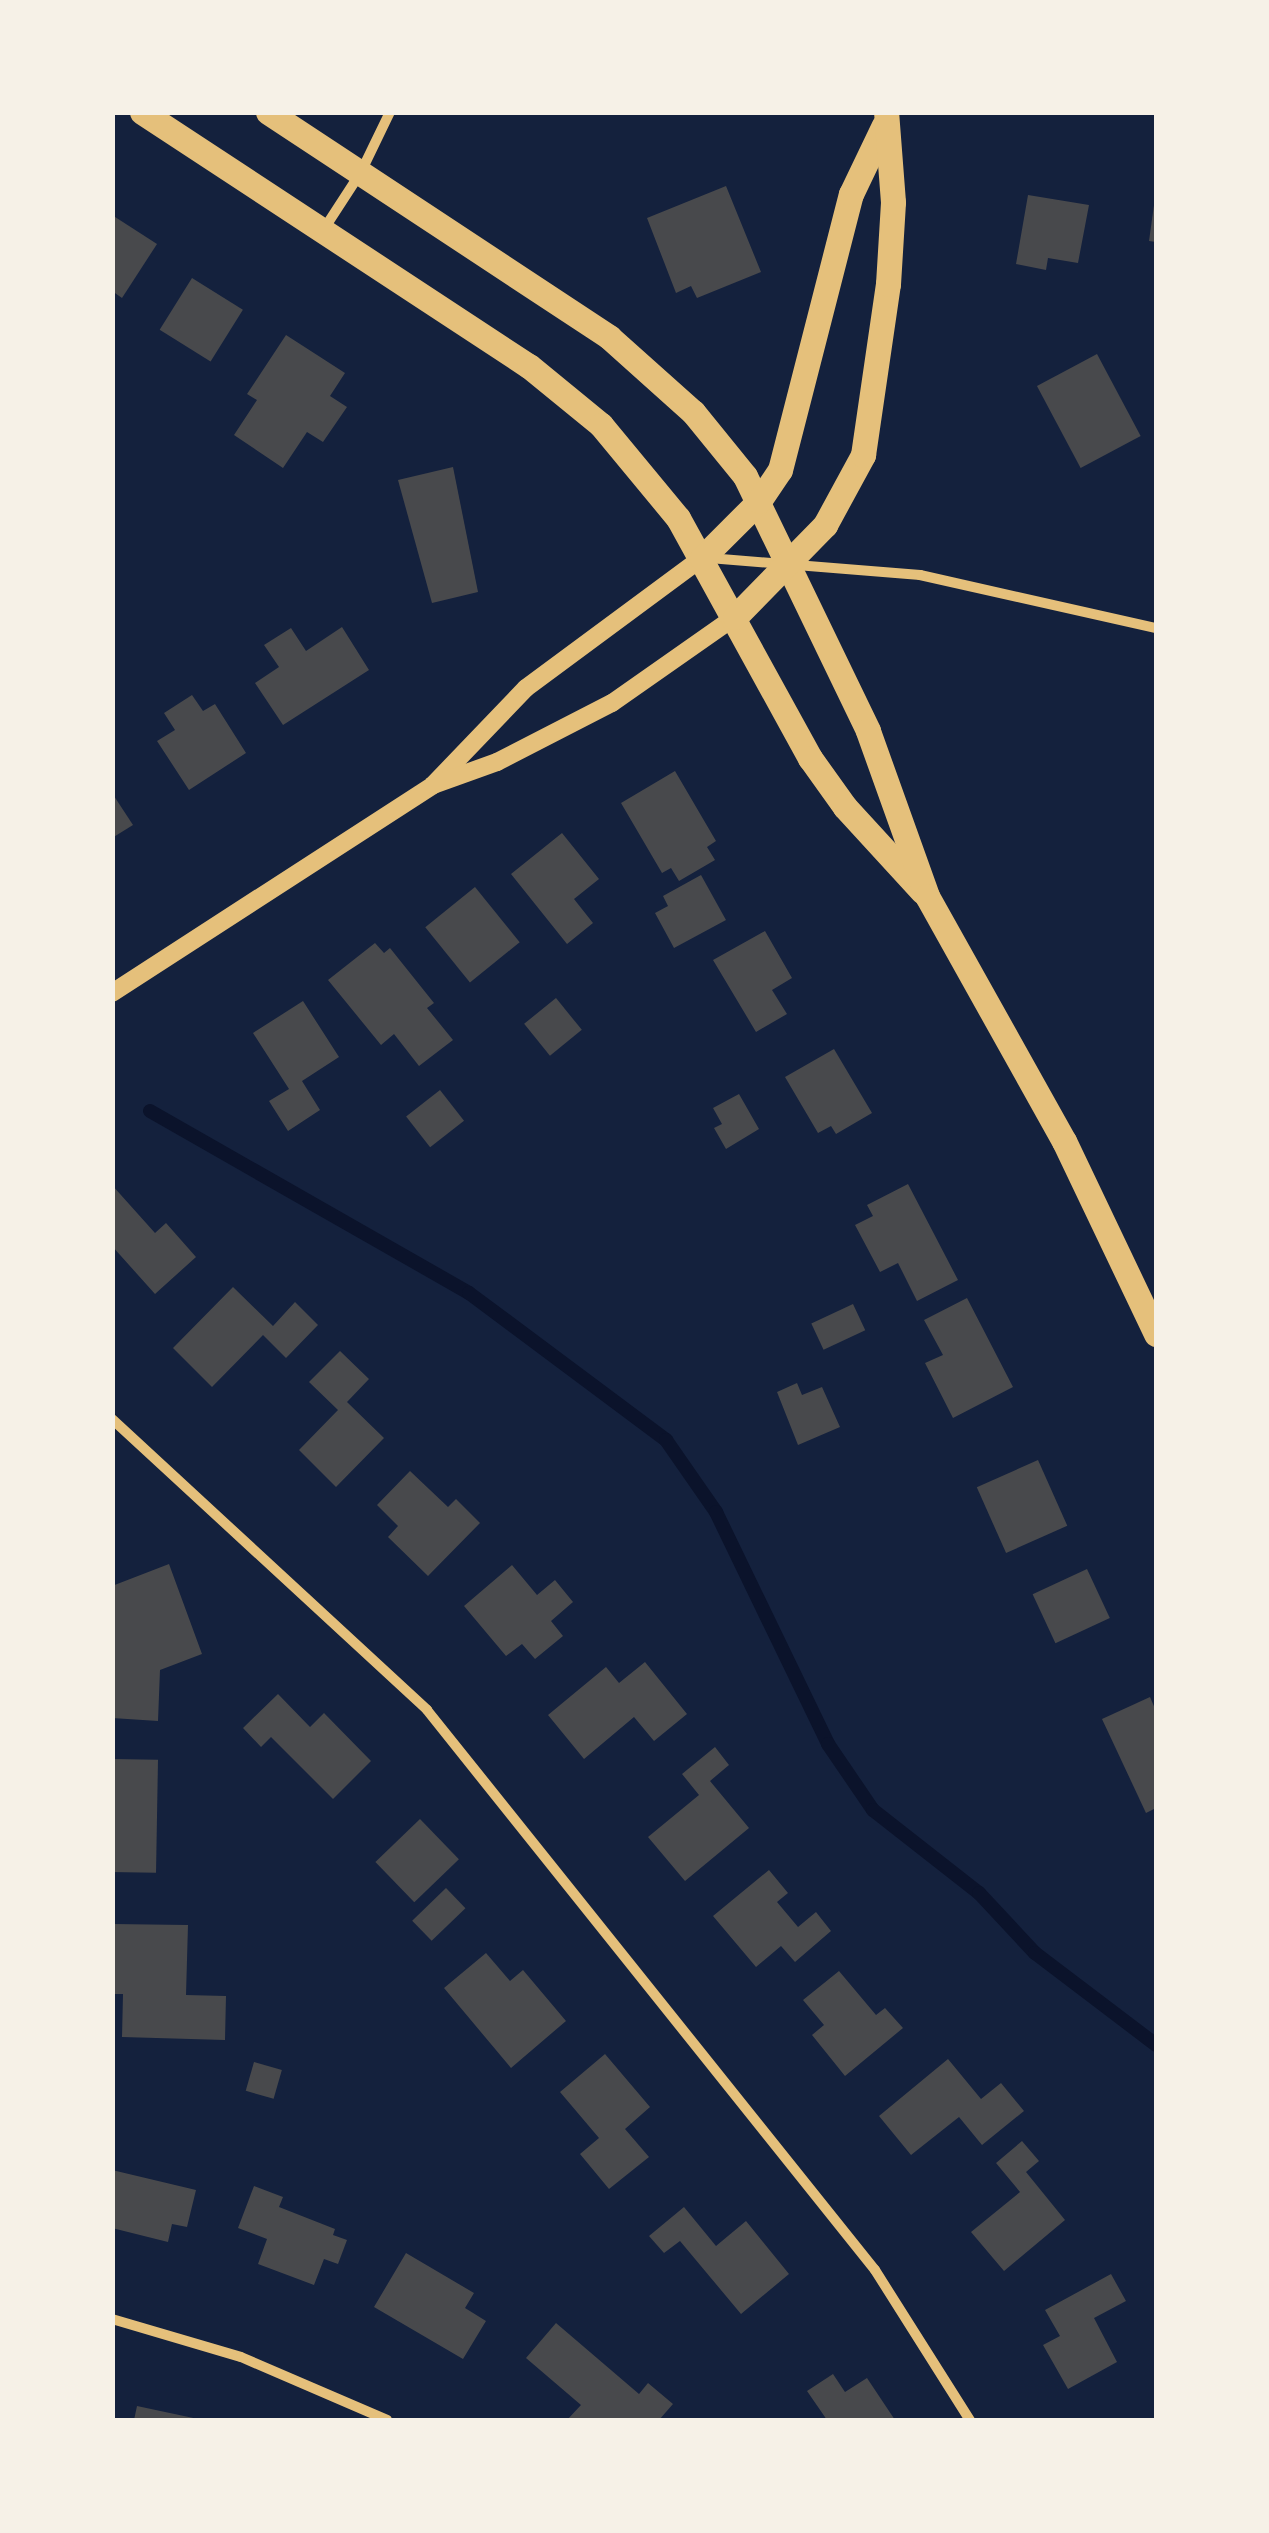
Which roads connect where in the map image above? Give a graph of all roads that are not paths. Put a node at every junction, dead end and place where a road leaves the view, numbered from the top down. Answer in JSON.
{"nodes":[{"id":1,"x":142,"y":112,"type":"edge"},
{"id":2,"x":268,"y":112,"type":"edge"},
{"id":3,"x":390,"y":112,"type":"edge"},
{"id":4,"x":885,"y":119,"type":"edge"},
{"id":5,"x":361,"y":172,"type":"junction"},
{"id":6,"x":323,"y":230,"type":"junction"},
{"id":7,"x":760,"y":501,"type":"junction"},
{"id":8,"x":702,"y":558,"type":"junction"},
{"id":9,"x":793,"y":563,"type":"junction"},
{"id":10,"x":736,"y":617,"type":"junction"},
{"id":11,"x":1156,"y":628,"type":"edge"},
{"id":12,"x":433,"y":786,"type":"junction"},
{"id":13,"x":927,"y":896,"type":"junction"},
{"id":14,"x":112,"y":994,"type":"edge"},
{"id":15,"x":1156,"y":1334,"type":"edge"},
{"id":16,"x":112,"y":1419,"type":"edge"},
{"id":17,"x":112,"y":2319,"type":"edge"},
{"id":18,"x":387,"y":2420,"type":"edge"},
{"id":19,"x":970,"y":2420,"type":"edge"}],
"edges":[{"from":1,"to":6,"type":"main road"},
{"from":2,"to":5,"type":"main road"},
{"from":3,"to":5,"type":"street"},
{"from":4,"to":7,"type":"main road"},
{"from":4,"to":9,"type":"main road"},
{"from":5,"to":6,"type":"street"},
{"from":5,"to":7,"type":"main road"},
{"from":6,"to":8,"type":"main road"},
{"from":7,"to":8,"type":"main road"},
{"from":7,"to":9,"type":"main road"},
{"from":8,"to":9,"type":"street"},
{"from":8,"to":10,"type":"main road"},
{"from":8,"to":12,"type":"street"},
{"from":9,"to":10,"type":"main road"},
{"from":9,"to":11,"type":"street"},
{"from":9,"to":13,"type":"main road"},
{"from":10,"to":12,"type":"street"},
{"from":10,"to":13,"type":"main road"},
{"from":12,"to":14,"type":"street"},
{"from":13,"to":15,"type":"main road"},
{"from":16,"to":19,"type":"street"},
{"from":17,"to":18,"type":"street"}]}
